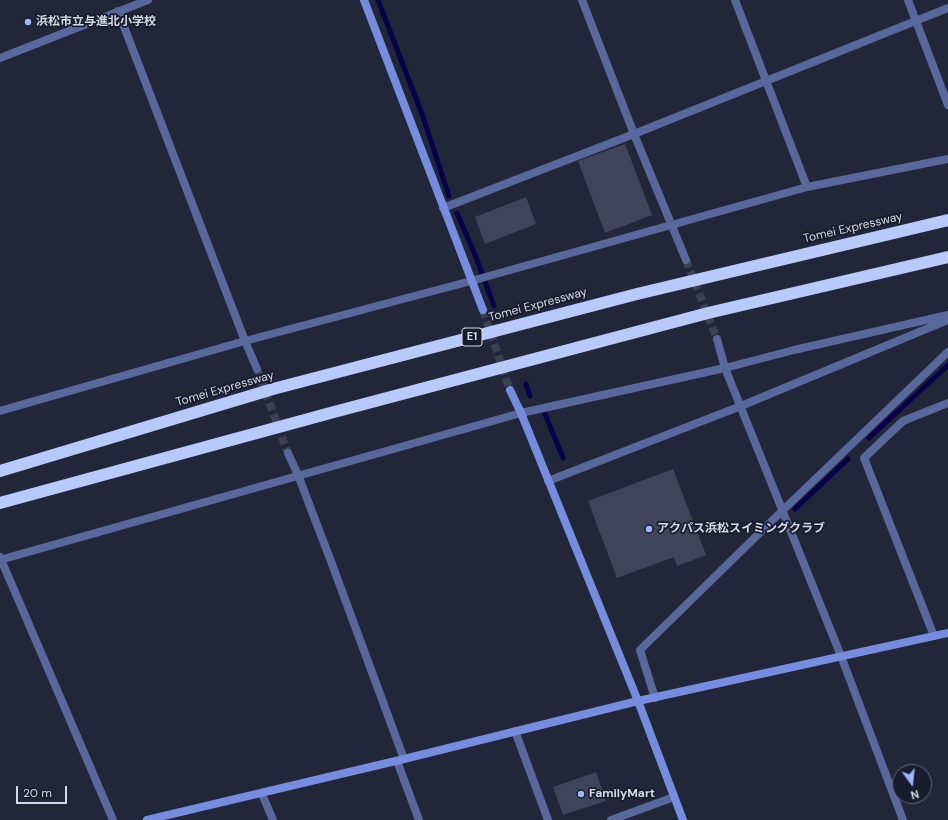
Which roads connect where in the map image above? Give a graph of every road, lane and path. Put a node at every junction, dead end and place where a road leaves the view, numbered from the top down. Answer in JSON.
{"nodes":[{"id":1,"x":148,"y":0,"type":"edge"},
{"id":2,"x":364,"y":0,"type":"edge"},
{"id":3,"x":582,"y":0,"type":"edge"},
{"id":4,"x":735,"y":0,"type":"edge"},
{"id":5,"x":908,"y":0,"type":"edge"},
{"id":6,"x":948,"y":8,"type":"edge"},
{"id":7,"x":118,"y":11,"type":"junction"},
{"id":8,"x":916,"y":20,"type":"junction"},
{"id":9,"x":0,"y":58,"type":"edge"},
{"id":10,"x":766,"y":80,"type":"junction"},
{"id":11,"x":948,"y":105,"type":"edge"},
{"id":12,"x":634,"y":134,"type":"junction"},
{"id":13,"x":948,"y":159,"type":"edge"},
{"id":14,"x":807,"y":187,"type":"junction"},
{"id":15,"x":442,"y":208,"type":"junction"},
{"id":16,"x":948,"y":220,"type":"edge"},
{"id":17,"x":671,"y":224,"type":"junction"},
{"id":18,"x":948,"y":257,"type":"edge"},
{"id":19,"x":686,"y":260,"type":"tunnel mouth"},
{"id":20,"x":471,"y":281,"type":"junction"},
{"id":21,"x":482,"y":310,"type":"tunnel mouth"},
{"id":22,"x":948,"y":315,"type":"edge"},
{"id":23,"x":948,"y":320,"type":"edge"},
{"id":24,"x":717,"y":339,"type":"tunnel mouth"},
{"id":25,"x":245,"y":341,"type":"junction"},
{"id":26,"x":948,"y":352,"type":"edge"},
{"id":27,"x":725,"y":368,"type":"junction"},
{"id":28,"x":257,"y":369,"type":"tunnel mouth"},
{"id":29,"x":510,"y":390,"type":"tunnel mouth"},
{"id":30,"x":948,"y":403,"type":"edge"},
{"id":31,"x":741,"y":406,"type":"junction"},
{"id":32,"x":0,"y":411,"type":"edge"},
{"id":33,"x":521,"y":414,"type":"junction"},
{"id":34,"x":288,"y":453,"type":"tunnel mouth"},
{"id":35,"x":0,"y":471,"type":"edge"},
{"id":36,"x":298,"y":475,"type":"junction"},
{"id":37,"x":548,"y":481,"type":"junction"},
{"id":38,"x":4,"y":502,"type":"edge"},
{"id":39,"x":782,"y":511,"type":"junction"},
{"id":40,"x":0,"y":559,"type":"edge"},
{"id":41,"x":948,"y":633,"type":"edge"},
{"id":42,"x":934,"y":636,"type":"junction"},
{"id":43,"x":841,"y":656,"type":"junction"},
{"id":44,"x":655,"y":698,"type":"junction"},
{"id":45,"x":638,"y":701,"type":"junction"},
{"id":46,"x":515,"y":731,"type":"junction"},
{"id":47,"x":401,"y":760,"type":"junction"},
{"id":48,"x":262,"y":794,"type":"junction"},
{"id":49,"x":674,"y":797,"type":"junction"},
{"id":50,"x":113,"y":820,"type":"edge"},
{"id":51,"x":149,"y":820,"type":"edge"},
{"id":52,"x":273,"y":820,"type":"edge"},
{"id":53,"x":418,"y":820,"type":"edge"},
{"id":54,"x":548,"y":820,"type":"edge"},
{"id":55,"x":611,"y":820,"type":"edge"},
{"id":56,"x":683,"y":820,"type":"edge"},
{"id":57,"x":903,"y":820,"type":"edge"}],
"edges":[{"from":1,"to":7,"type":"street"},
{"from":2,"to":15,"type":"street"},
{"from":3,"to":12,"type":"street"},
{"from":4,"to":10,"type":"street"},
{"from":5,"to":8,"type":"street"},
{"from":6,"to":8,"type":"street"},
{"from":7,"to":9,"type":"street"},
{"from":7,"to":25,"type":"street"},
{"from":8,"to":10,"type":"street"},
{"from":8,"to":11,"type":"street"},
{"from":10,"to":12,"type":"street"},
{"from":10,"to":14,"type":"street"},
{"from":12,"to":15,"type":"street"},
{"from":12,"to":17,"type":"street"},
{"from":13,"to":14,"type":"street"},
{"from":14,"to":17,"type":"street"},
{"from":15,"to":20,"type":"street"},
{"from":16,"to":35,"type":"highway","name":"Tomei Expressway","number":"E1"},
{"from":17,"to":19,"type":"street"},
{"from":17,"to":20,"type":"street"},
{"from":18,"to":38,"type":"highway"},
{"from":20,"to":21,"type":"street"},
{"from":20,"to":25,"type":"street"},
{"from":22,"to":27,"type":"street"},
{"from":23,"to":31,"type":"street"},
{"from":24,"to":27,"type":"street"},
{"from":25,"to":28,"type":"street"},
{"from":25,"to":32,"type":"street"},
{"from":26,"to":39,"type":"street"},
{"from":27,"to":31,"type":"street"},
{"from":27,"to":33,"type":"street"},
{"from":29,"to":33,"type":"street"},
{"from":30,"to":42,"type":"street"},
{"from":31,"to":37,"type":"street"},
{"from":31,"to":39,"type":"street"},
{"from":33,"to":36,"type":"street"},
{"from":33,"to":37,"type":"street"},
{"from":34,"to":36,"type":"street"},
{"from":36,"to":40,"type":"street"},
{"from":36,"to":47,"type":"street"},
{"from":37,"to":45,"type":"street"},
{"from":39,"to":43,"type":"street"},
{"from":39,"to":44,"type":"street"},
{"from":40,"to":50,"type":"street"},
{"from":41,"to":42,"type":"street"},
{"from":42,"to":43,"type":"street"},
{"from":43,"to":44,"type":"street"},
{"from":43,"to":57,"type":"street"},
{"from":44,"to":45,"type":"street"},
{"from":45,"to":46,"type":"street"},
{"from":45,"to":49,"type":"street"},
{"from":46,"to":47,"type":"street"},
{"from":46,"to":54,"type":"street"},
{"from":47,"to":48,"type":"street"},
{"from":47,"to":53,"type":"street"},
{"from":48,"to":51,"type":"street"},
{"from":48,"to":52,"type":"street"},
{"from":49,"to":55,"type":"street"},
{"from":49,"to":56,"type":"street"}]}
